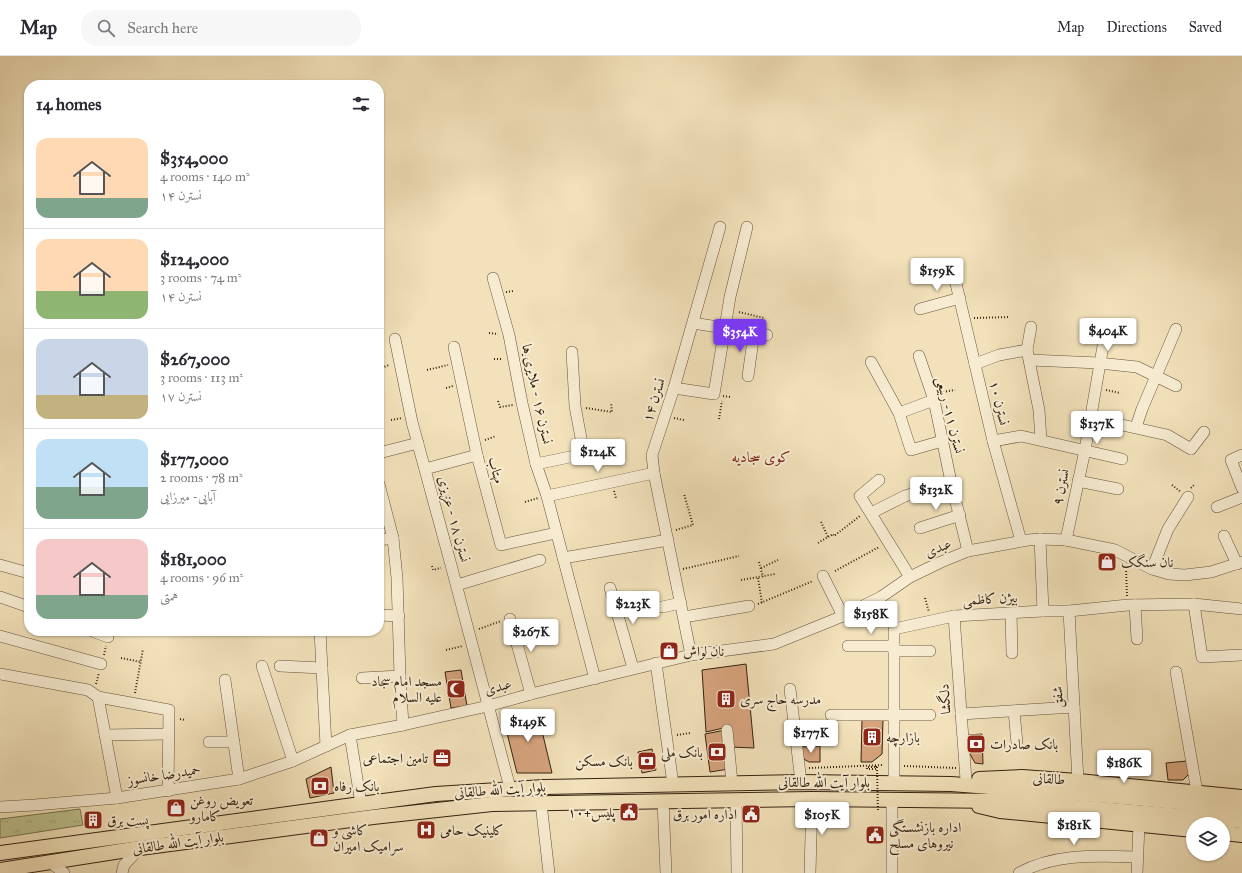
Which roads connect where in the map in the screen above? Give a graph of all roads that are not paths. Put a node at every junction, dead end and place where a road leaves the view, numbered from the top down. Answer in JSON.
{"nodes":[{"id":1,"x":720,"y":227,"type":"dead end"},
{"id":2,"x":747,"y":227,"type":"dead end"},
{"id":3,"x":953,"y":271,"type":"dead end"},
{"id":4,"x":493,"y":278,"type":"dead end"},
{"id":5,"x":960,"y":298,"type":"junction"},
{"id":6,"x":920,"y":309,"type":"dead end"},
{"id":7,"x":693,"y":323,"type":"junction"},
{"id":8,"x":1031,"y":327,"type":"dead end"},
{"id":9,"x":725,"y":328,"type":"junction"},
{"id":10,"x":1176,"y":329,"type":"dead end"},
{"id":11,"x":754,"y":333,"type":"junction"},
{"id":12,"x":767,"y":335,"type":"dead end"},
{"id":13,"x":395,"y":339,"type":"dead end"},
{"id":14,"x":1103,"y":346,"type":"dead end"},
{"id":15,"x":454,"y":347,"type":"dead end"},
{"id":16,"x":572,"y":352,"type":"dead end"},
{"id":17,"x":1029,"y":355,"type":"junction"},
{"id":18,"x":919,"y":356,"type":"dead end"},
{"id":19,"x":871,"y":362,"type":"dead end"},
{"id":20,"x":1099,"y":362,"type":"junction"},
{"id":21,"x":975,"y":364,"type":"junction"},
{"id":22,"x":748,"y":376,"type":"dead end"},
{"id":23,"x":1155,"y":376,"type":"junction"},
{"id":24,"x":1176,"y":386,"type":"dead end"},
{"id":25,"x":674,"y":388,"type":"junction"},
{"id":26,"x":934,"y":400,"type":"junction"},
{"id":27,"x":899,"y":413,"type":"junction"},
{"id":28,"x":1091,"y":418,"type":"junction"},
{"id":29,"x":1136,"y":427,"type":"junction"},
{"id":30,"x":1204,"y":432,"type":"dead end"},
{"id":31,"x":1041,"y":440,"type":"junction"},
{"id":32,"x":942,"y":441,"type":"junction"},
{"id":33,"x":993,"y":441,"type":"junction"},
{"id":34,"x":418,"y":443,"type":"junction"},
{"id":35,"x":1085,"y":450,"type":"junction"},
{"id":36,"x":384,"y":452,"type":"edge"},
{"id":37,"x":477,"y":455,"type":"junction"},
{"id":38,"x":1242,"y":455,"type":"edge"},
{"id":39,"x":1122,"y":460,"type":"dead end"},
{"id":40,"x":536,"y":464,"type":"junction"},
{"id":41,"x":425,"y":469,"type":"junction"},
{"id":42,"x":654,"y":473,"type":"junction"},
{"id":43,"x":879,"y":480,"type":"dead end"},
{"id":44,"x":1078,"y":481,"type":"junction"},
{"id":45,"x":951,"y":482,"type":"junction"},
{"id":46,"x":1118,"y":488,"type":"dead end"},
{"id":47,"x":1242,"y":488,"type":"edge"},
{"id":48,"x":546,"y":496,"type":"junction"},
{"id":49,"x":1188,"y":497,"type":"dead end"},
{"id":50,"x":1242,"y":497,"type":"edge"},
{"id":51,"x":384,"y":505,"type":"edge"},
{"id":52,"x":1217,"y":507,"type":"dead end"},
{"id":53,"x":870,"y":511,"type":"junction"},
{"id":54,"x":960,"y":515,"type":"junction"},
{"id":55,"x":920,"y":528,"type":"dead end"},
{"id":56,"x":556,"y":533,"type":"junction"},
{"id":57,"x":1224,"y":536,"type":"dead end"},
{"id":58,"x":667,"y":537,"type":"junction"},
{"id":59,"x":392,"y":538,"type":"junction"},
{"id":60,"x":384,"y":539,"type":"edge"},
{"id":61,"x":1040,"y":539,"type":"junction"},
{"id":62,"x":1066,"y":540,"type":"junction"},
{"id":63,"x":1021,"y":541,"type":"junction"},
{"id":64,"x":968,"y":551,"type":"junction"},
{"id":65,"x":563,"y":558,"type":"junction"},
{"id":66,"x":540,"y":560,"type":"dead end"},
{"id":67,"x":1239,"y":563,"type":"edge"},
{"id":68,"x":0,"y":565,"type":"edge"},
{"id":69,"x":1152,"y":569,"type":"junction"},
{"id":70,"x":24,"y":572,"type":"edge"},
{"id":71,"x":823,"y":576,"type":"road end"},
{"id":72,"x":910,"y":577,"type":"junction"},
{"id":73,"x":457,"y":585,"type":"junction"},
{"id":74,"x":610,"y":588,"type":"dead end"},
{"id":75,"x":0,"y":597,"type":"edge"},
{"id":76,"x":681,"y":603,"type":"junction"},
{"id":77,"x":1194,"y":604,"type":"junction"},
{"id":78,"x":24,"y":605,"type":"edge"},
{"id":79,"x":1131,"y":605,"type":"junction"},
{"id":80,"x":749,"y":606,"type":"dead end"},
{"id":81,"x":662,"y":607,"type":"dead end"},
{"id":82,"x":1242,"y":609,"type":"edge"},
{"id":83,"x":1043,"y":611,"type":"junction"},
{"id":84,"x":1069,"y":611,"type":"junction"},
{"id":85,"x":1011,"y":613,"type":"junction"},
{"id":86,"x":384,"y":615,"type":"edge"},
{"id":87,"x":399,"y":616,"type":"junction"},
{"id":88,"x":843,"y":616,"type":"junction"},
{"id":89,"x":954,"y":616,"type":"junction"},
{"id":90,"x":684,"y":617,"type":"junction"},
{"id":91,"x":510,"y":618,"type":"road end"},
{"id":92,"x":0,"y":636,"type":"edge"},
{"id":93,"x":320,"y":636,"type":"edge"},
{"id":94,"x":1137,"y":639,"type":"dead end"},
{"id":95,"x":848,"y":646,"type":"dead end"},
{"id":96,"x":894,"y":649,"type":"junction"},
{"id":97,"x":930,"y":652,"type":"dead end"},
{"id":98,"x":1012,"y":653,"type":"dead end"},
{"id":99,"x":691,"y":655,"type":"junction"},
{"id":100,"x":1242,"y":655,"type":"edge"},
{"id":101,"x":656,"y":663,"type":"junction"},
{"id":102,"x":101,"y":664,"type":"dead end"},
{"id":103,"x":262,"y":666,"type":"dead end"},
{"id":104,"x":280,"y":666,"type":"dead end"},
{"id":105,"x":322,"y":668,"type":"junction"},
{"id":106,"x":633,"y":668,"type":"junction"},
{"id":107,"x":1176,"y":672,"type":"dead end"},
{"id":108,"x":0,"y":674,"type":"edge"},
{"id":109,"x":400,"y":676,"type":"junction"},
{"id":110,"x":362,"y":678,"type":"dead end"},
{"id":111,"x":595,"y":679,"type":"junction"},
{"id":112,"x":225,"y":680,"type":"dead end"},
{"id":113,"x":790,"y":689,"type":"dead end"},
{"id":114,"x":531,"y":694,"type":"junction"},
{"id":115,"x":98,"y":697,"type":"junction"},
{"id":116,"x":488,"y":706,"type":"junction"},
{"id":117,"x":1074,"y":707,"type":"junction"},
{"id":118,"x":1014,"y":711,"type":"junction"},
{"id":119,"x":961,"y":714,"type":"junction"},
{"id":120,"x":831,"y":715,"type":"dead end"},
{"id":121,"x":894,"y":715,"type":"junction"},
{"id":122,"x":930,"y":715,"type":"dead end"},
{"id":123,"x":403,"y":726,"type":"junction"},
{"id":124,"x":727,"y":730,"type":"dead end"},
{"id":125,"x":168,"y":734,"type":"junction"},
{"id":126,"x":105,"y":735,"type":"junction"},
{"id":127,"x":350,"y":735,"type":"junction"},
{"id":128,"x":209,"y":742,"type":"dead end"},
{"id":129,"x":234,"y":742,"type":"junction"},
{"id":130,"x":1017,"y":743,"type":"dead end"},
{"id":131,"x":326,"y":746,"type":"junction"},
{"id":132,"x":293,"y":761,"type":"junction"},
{"id":133,"x":800,"y":775,"type":"junction"},
{"id":134,"x":239,"y":779,"type":"junction"},
{"id":135,"x":966,"y":780,"type":"junction"},
{"id":136,"x":1078,"y":781,"type":"junction"},
{"id":137,"x":894,"y":782,"type":"junction"},
{"id":138,"x":732,"y":783,"type":"junction"},
{"id":139,"x":673,"y":784,"type":"junction"},
{"id":140,"x":951,"y":784,"type":"junction"},
{"id":141,"x":510,"y":788,"type":"junction"},
{"id":142,"x":168,"y":791,"type":"junction"},
{"id":143,"x":1196,"y":792,"type":"junction"},
{"id":144,"x":1004,"y":795,"type":"junction"},
{"id":145,"x":1242,"y":797,"type":"edge"},
{"id":146,"x":117,"y":798,"type":"junction"},
{"id":147,"x":736,"y":799,"type":"junction"},
{"id":148,"x":812,"y":799,"type":"junction"},
{"id":149,"x":892,"y":800,"type":"junction"},
{"id":150,"x":954,"y":800,"type":"junction"},
{"id":151,"x":663,"y":801,"type":"junction"},
{"id":152,"x":541,"y":803,"type":"junction"},
{"id":153,"x":361,"y":804,"type":"junction"},
{"id":154,"x":0,"y":807,"type":"edge"},
{"id":155,"x":1242,"y":808,"type":"edge"},
{"id":156,"x":1242,"y":821,"type":"edge"},
{"id":157,"x":1139,"y":825,"type":"junction"},
{"id":158,"x":1186,"y":829,"type":"edge"},
{"id":159,"x":1230,"y":834,"type":"edge"},
{"id":160,"x":1242,"y":835,"type":"edge"},
{"id":161,"x":140,"y":848,"type":"junction"},
{"id":162,"x":0,"y":853,"type":"edge"},
{"id":163,"x":50,"y":862,"type":"junction"},
{"id":164,"x":1137,"y":865,"type":"edge"},
{"id":165,"x":0,"y":870,"type":"edge"},
{"id":166,"x":64,"y":873,"type":"edge"},
{"id":167,"x":122,"y":873,"type":"edge"},
{"id":168,"x":549,"y":873,"type":"edge"},
{"id":169,"x":666,"y":873,"type":"edge"},
{"id":170,"x":737,"y":873,"type":"edge"},
{"id":171,"x":810,"y":873,"type":"edge"},
{"id":172,"x":892,"y":873,"type":"edge"},
{"id":173,"x":1019,"y":873,"type":"edge"}],
"edges":[{"from":1,"to":7,"type":"street","name":"نسترن ۱۴"},
{"from":2,"to":9,"type":"street"},
{"from":3,"to":5,"type":"street","name":"نسترن ۱۰"},
{"from":4,"to":40,"type":"street","name":"نسترن ۱۶ - ملایری ها"},
{"from":5,"to":6,"type":"street"},
{"from":5,"to":21,"type":"street","name":"نسترن ۱۰"},
{"from":7,"to":9,"type":"street"},
{"from":7,"to":25,"type":"street","name":"نسترن ۱۴"},
{"from":8,"to":17,"type":"street"},
{"from":9,"to":11,"type":"street"},
{"from":9,"to":25,"type":"street"},
{"from":10,"to":23,"type":"street"},
{"from":11,"to":12,"type":"street"},
{"from":11,"to":22,"type":"street"},
{"from":13,"to":34,"type":"street","name":"نسترن ۱۸ - عزیزی"},
{"from":14,"to":20,"type":"street","name":"نسترن ۹"},
{"from":15,"to":37,"type":"street","name":"مهتاب"},
{"from":16,"to":40,"type":"street"},
{"from":17,"to":20,"type":"street"},
{"from":17,"to":21,"type":"street"},
{"from":17,"to":31,"type":"street"},
{"from":18,"to":26,"type":"street","name":"نسترن ۱۱- ربیعی"},
{"from":19,"to":27,"type":"street"},
{"from":20,"to":23,"type":"street"},
{"from":20,"to":28,"type":"street","name":"نسترن ۹"},
{"from":21,"to":33,"type":"street","name":"نسترن ۱۰"},
{"from":23,"to":24,"type":"street"},
{"from":23,"to":29,"type":"street"},
{"from":25,"to":42,"type":"street","name":"نسترن ۱۴"},
{"from":26,"to":27,"type":"street"},
{"from":26,"to":32,"type":"street","name":"نسترن ۱۱- ربیعی"},
{"from":27,"to":32,"type":"street"},
{"from":28,"to":29,"type":"street"},
{"from":28,"to":35,"type":"street","name":"نسترن ۹"},
{"from":29,"to":30,"type":"street"},
{"from":31,"to":33,"type":"street"},
{"from":31,"to":35,"type":"street"},
{"from":32,"to":45,"type":"street","name":"نسترن ۱۱- ربیعی"},
{"from":33,"to":63,"type":"street","name":"نسترن ۱۰"},
{"from":34,"to":36,"type":"street"},
{"from":34,"to":41,"type":"street","name":"نسترن ۱۸ - عزیزی"},
{"from":35,"to":39,"type":"street"},
{"from":35,"to":44,"type":"street","name":"نسترن ۹"},
{"from":37,"to":41,"type":"street"},
{"from":37,"to":56,"type":"street","name":"مهتاب"},
{"from":38,"to":47,"type":"street"},
{"from":40,"to":48,"type":"street","name":"نسترن ۱۶ - ملایری ها"},
{"from":41,"to":73,"type":"street","name":"نسترن ۱۸ - عزیزی"},
{"from":42,"to":48,"type":"street"},
{"from":42,"to":58,"type":"street","name":"نسترن ۱۴"},
{"from":43,"to":53,"type":"street"},
{"from":44,"to":46,"type":"street"},
{"from":44,"to":62,"type":"street","name":"نسترن ۹"},
{"from":45,"to":53,"type":"street"},
{"from":45,"to":54,"type":"street","name":"نسترن ۱۱- ربیعی"},
{"from":48,"to":56,"type":"street","name":"نسترن ۱۶ - ملایری ها"},
{"from":49,"to":69,"type":"street"},
{"from":50,"to":52,"type":"street"},
{"from":51,"to":59,"type":"street"},
{"from":53,"to":72,"type":"street"},
{"from":54,"to":55,"type":"street"},
{"from":54,"to":64,"type":"street","name":"نسترن ۱۱- ربیعی"},
{"from":56,"to":65,"type":"street","name":"نسترن ۱۶ - ملایری ها"},
{"from":57,"to":67,"type":"street"},
{"from":58,"to":65,"type":"street"},
{"from":58,"to":76,"type":"street","name":"نسترن ۱۴"},
{"from":59,"to":60,"type":"street"},
{"from":59,"to":87,"type":"street"},
{"from":61,"to":62,"type":"street","name":"عبدی"},
{"from":61,"to":63,"type":"street","name":"عبدی"},
{"from":61,"to":83,"type":"street"},
{"from":62,"to":69,"type":"street","name":"عبدی"},
{"from":63,"to":64,"type":"street","name":"عبدی"},
{"from":64,"to":72,"type":"street","name":"عبدی"},
{"from":65,"to":111,"type":"street","name":"نسترن ۱۶ - ملایری ها"},
{"from":66,"to":73,"type":"street"},
{"from":67,"to":69,"type":"street","name":"عبدی"},
{"from":68,"to":70,"type":"street"},
{"from":71,"to":88,"type":"street"},
{"from":72,"to":88,"type":"street","name":"عبدی"},
{"from":73,"to":116,"type":"street","name":"نسترن ۱۸ - عزیزی"},
{"from":74,"to":106,"type":"street"},
{"from":75,"to":78,"type":"street"},
{"from":76,"to":81,"type":"street"},
{"from":76,"to":90,"type":"street","name":"نسترن ۱۴"},
{"from":77,"to":79,"type":"street","name":"بیژن کاظمی"},
{"from":77,"to":82,"type":"street","name":"بیژن کاظمی"},
{"from":77,"to":100,"type":"street"},
{"from":79,"to":84,"type":"street","name":"بیژن کاظمی"},
{"from":79,"to":94,"type":"street"},
{"from":80,"to":90,"type":"street"},
{"from":83,"to":84,"type":"street","name":"بیژن کاظمی"},
{"from":83,"to":85,"type":"street","name":"بیژن کاظمی"},
{"from":84,"to":117,"type":"street","name":"شفق"},
{"from":85,"to":89,"type":"street","name":"بیژن کاظمی"},
{"from":85,"to":98,"type":"street"},
{"from":86,"to":87,"type":"street"},
{"from":87,"to":109,"type":"street"},
{"from":88,"to":99,"type":"street","name":"عبدی"},
{"from":89,"to":96,"type":"street","name":"بیژن کاظمی"},
{"from":89,"to":119,"type":"street","name":"دلگشا"},
{"from":90,"to":99,"type":"street","name":"نسترن ۱۴"},
{"from":91,"to":114,"type":"street"},
{"from":92,"to":102,"type":"street"},
{"from":93,"to":105,"type":"street"},
{"from":95,"to":96,"type":"street"},
{"from":96,"to":97,"type":"street"},
{"from":96,"to":121,"type":"street"},
{"from":99,"to":101,"type":"street","name":"عبدی"},
{"from":101,"to":106,"type":"street","name":"عبدی"},
{"from":101,"to":139,"type":"street"},
{"from":103,"to":132,"type":"street"},
{"from":104,"to":105,"type":"street"},
{"from":105,"to":131,"type":"street"},
{"from":106,"to":111,"type":"street","name":"عبدی"},
{"from":107,"to":143,"type":"street"},
{"from":108,"to":115,"type":"street"},
{"from":109,"to":110,"type":"street"},
{"from":109,"to":123,"type":"street"},
{"from":111,"to":114,"type":"street","name":"عبدی"},
{"from":112,"to":129,"type":"street"},
{"from":113,"to":133,"type":"street"},
{"from":114,"to":116,"type":"street","name":"عبدی"},
{"from":115,"to":125,"type":"street"},
{"from":115,"to":126,"type":"street"},
{"from":116,"to":123,"type":"street","name":"عبدی"},
{"from":116,"to":141,"type":"street","name":"نسترن ۱۸ - عزیزی"},
{"from":117,"to":118,"type":"street"},
{"from":117,"to":136,"type":"street","name":"شفق"},
{"from":118,"to":119,"type":"street"},
{"from":118,"to":130,"type":"street"},
{"from":119,"to":135,"type":"street","name":"دلگشا"},
{"from":120,"to":121,"type":"street"},
{"from":121,"to":122,"type":"street"},
{"from":121,"to":137,"type":"street"},
{"from":123,"to":127,"type":"street","name":"عبدی"},
{"from":124,"to":138,"type":"street"},
{"from":125,"to":126,"type":"street"},
{"from":125,"to":142,"type":"street"},
{"from":126,"to":146,"type":"street"},
{"from":127,"to":131,"type":"street","name":"عبدی"},
{"from":127,"to":153,"type":"street"},
{"from":128,"to":129,"type":"street"},
{"from":129,"to":134,"type":"street"},
{"from":131,"to":132,"type":"street","name":"حمیدرضا خانسوز"},
{"from":132,"to":134,"type":"street","name":"حمیدرضا خانسوز"},
{"from":133,"to":137,"type":"main road","name":"بلوار آیت الله طالقانی"},
{"from":133,"to":138,"type":"main road","name":"بلوار آیت الله طالقانی"},
{"from":134,"to":142,"type":"street","name":"حمیدرضا خانسوز"},
{"from":135,"to":136,"type":"main road","name":"طالقانی"},
{"from":135,"to":140,"type":"main road","name":"طالقانی"},
{"from":136,"to":143,"type":"main road","name":"طالقانی"},
{"from":137,"to":140,"type":"main road","name":"بلوار آیت الله طالقانی"},
{"from":138,"to":139,"type":"main road","name":"بلوار آیت الله طالقانی"},
{"from":139,"to":141,"type":"main road","name":"بلوار آیت الله طالقانی"},
{"from":140,"to":144,"type":"main road","name":"بلوار آیت الله طالقانی"},
{"from":141,"to":153,"type":"main road","name":"بلوار آیت الله طالقانی"},
{"from":142,"to":146,"type":"street","name":"حمیدرضا خانسوز"},
{"from":143,"to":145,"type":"main road","name":"طالقانی"},
{"from":144,"to":150,"type":"main road","name":"بلوار آیت الله طالقانی"},
{"from":144,"to":155,"type":"main road"},
{"from":144,"to":156,"type":"main road"},
{"from":146,"to":154,"type":"street","name":"حمیدرضا خانسوز"},
{"from":147,"to":148,"type":"main road","name":"بلوار آیت الله طالقانی"},
{"from":147,"to":151,"type":"main road","name":"بلوار آیت الله طالقانی"},
{"from":147,"to":170,"type":"street"},
{"from":148,"to":149,"type":"main road","name":"بلوار آیت الله طالقانی"},
{"from":148,"to":171,"type":"street"},
{"from":149,"to":150,"type":"main road","name":"بلوار آیت الله طالقانی"},
{"from":149,"to":172,"type":"street"},
{"from":150,"to":157,"type":"main road"},
{"from":151,"to":152,"type":"main road","name":"بلوار آیت الله طالقانی"},
{"from":151,"to":169,"type":"street"},
{"from":152,"to":161,"type":"main road","name":"بلوار آیت الله طالقانی"},
{"from":152,"to":168,"type":"street"},
{"from":153,"to":162,"type":"main road","name":"بلوار آیت الله طالقانی"},
{"from":157,"to":158,"type":"main road"},
{"from":157,"to":164,"type":"street"},
{"from":159,"to":160,"type":"main road"},
{"from":161,"to":163,"type":"main road","name":"بلوار آیت الله طالقانی"},
{"from":161,"to":167,"type":"street"},
{"from":163,"to":165,"type":"main road","name":"بلوار آیت الله طالقانی"},
{"from":163,"to":166,"type":"street"},
{"from":164,"to":173,"type":"street"}]}
